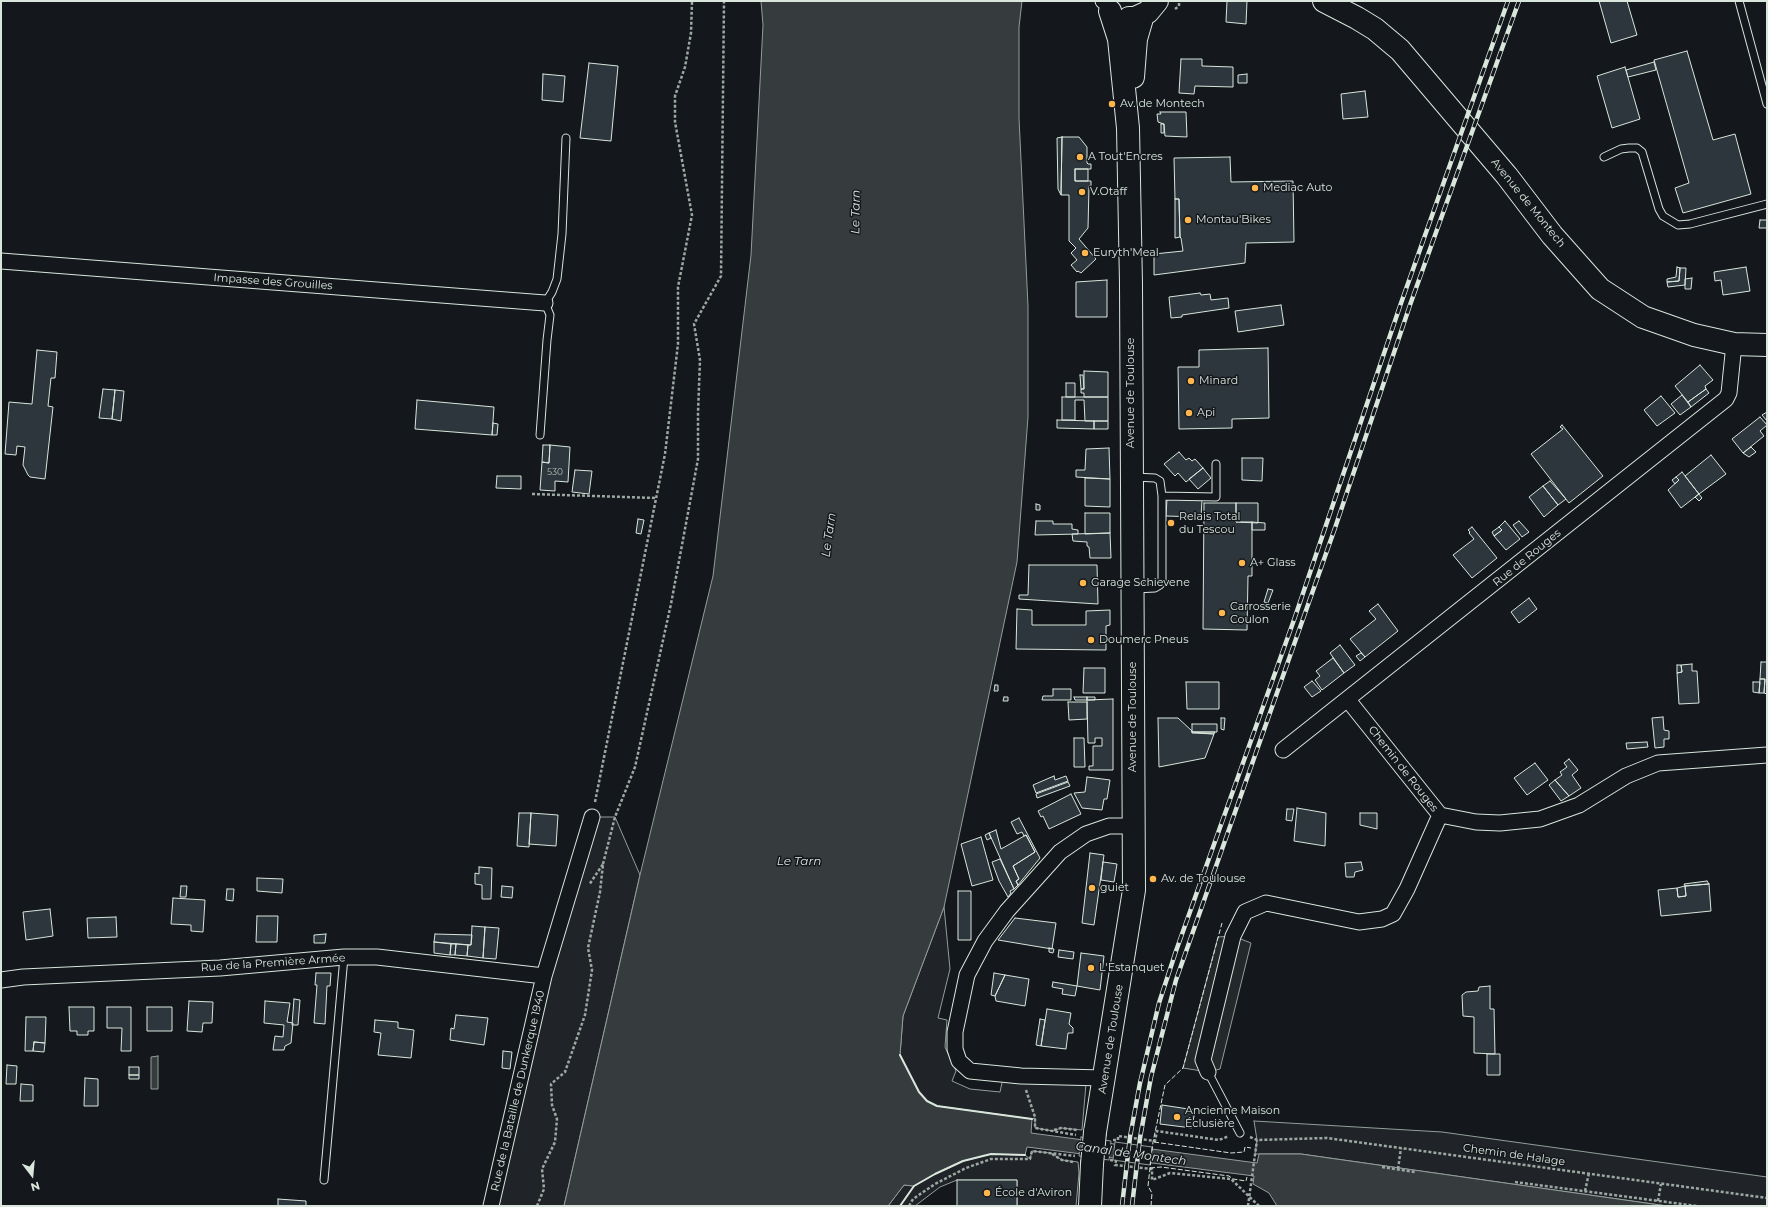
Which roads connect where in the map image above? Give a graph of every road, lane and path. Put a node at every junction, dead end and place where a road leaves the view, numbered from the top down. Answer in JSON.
{"nodes":[{"id":1,"x":692,"y":1,"type":"edge"},
{"id":2,"x":724,"y":1,"type":"edge"},
{"id":3,"x":1179,"y":1,"type":"edge"},
{"id":4,"x":1324,"y":1,"type":"edge"},
{"id":5,"x":1739,"y":1,"type":"edge"},
{"id":6,"x":1105,"y":4,"type":"edge"},
{"id":7,"x":1159,"y":5,"type":"edge"},
{"id":8,"x":1767,"y":104,"type":"edge"},
{"id":9,"x":1128,"y":128,"type":"junction"},
{"id":10,"x":566,"y":138,"type":"dead end"},
{"id":11,"x":1604,"y":157,"type":"dead end"},
{"id":12,"x":1767,"y":204,"type":"edge"},
{"id":13,"x":1,"y":261,"type":"edge"},
{"id":14,"x":545,"y":303,"type":"junction"},
{"id":15,"x":1734,"y":344,"type":"junction"},
{"id":16,"x":1767,"y":345,"type":"edge"},
{"id":17,"x":540,"y":435,"type":"dead end"},
{"id":18,"x":1216,"y":464,"type":"dead end"},
{"id":19,"x":1132,"y":477,"type":"junction"},
{"id":20,"x":532,"y":494,"type":"dead end"},
{"id":21,"x":1162,"y":496,"type":"junction"},
{"id":22,"x":656,"y":498,"type":"junction"},
{"id":23,"x":1132,"y":589,"type":"junction"},
{"id":24,"x":1348,"y":700,"type":"junction"},
{"id":25,"x":1283,"y":750,"type":"dead end"},
{"id":26,"x":1767,"y":755,"type":"edge"},
{"id":27,"x":1440,"y":815,"type":"junction"},
{"id":28,"x":592,"y":817,"type":"joint"},
{"id":29,"x":1134,"y":826,"type":"junction"},
{"id":30,"x":604,"y":864,"type":"junction"},
{"id":31,"x":586,"y":890,"type":"dead end"},
{"id":32,"x":344,"y":957,"type":"junction"},
{"id":33,"x":544,"y":976,"type":"junction"},
{"id":34,"x":1,"y":980,"type":"edge"},
{"id":35,"x":1208,"y":1072,"type":"joint"},
{"id":36,"x":1021,"y":1076,"type":"junction"},
{"id":37,"x":1104,"y":1078,"type":"junction"},
{"id":38,"x":1060,"y":1128,"type":"dead end"},
{"id":39,"x":1053,"y":1131,"type":"junction"},
{"id":40,"x":1240,"y":1132,"type":"junction"},
{"id":41,"x":1088,"y":1134,"type":"junction"},
{"id":42,"x":1118,"y":1140,"type":"dead end"},
{"id":43,"x":1257,"y":1140,"type":"junction"},
{"id":44,"x":1401,"y":1148,"type":"junction"},
{"id":45,"x":1051,"y":1153,"type":"junction"},
{"id":46,"x":1062,"y":1160,"type":"dead end"},
{"id":47,"x":1085,"y":1160,"type":"junction"},
{"id":48,"x":1116,"y":1160,"type":"dead end"},
{"id":49,"x":1382,"y":1167,"type":"dead end"},
{"id":50,"x":1398,"y":1169,"type":"junction"},
{"id":51,"x":1415,"y":1172,"type":"dead end"},
{"id":52,"x":1589,"y":1173,"type":"junction"},
{"id":53,"x":324,"y":1180,"type":"dead end"},
{"id":54,"x":1515,"y":1182,"type":"dead end"},
{"id":55,"x":1660,"y":1184,"type":"junction"},
{"id":56,"x":1585,"y":1191,"type":"junction"},
{"id":57,"x":1249,"y":1197,"type":"junction"},
{"id":58,"x":1767,"y":1198,"type":"edge"},
{"id":59,"x":1658,"y":1201,"type":"junction"},
{"id":60,"x":491,"y":1206,"type":"edge"},
{"id":61,"x":537,"y":1206,"type":"edge"},
{"id":62,"x":909,"y":1206,"type":"edge"},
{"id":63,"x":1090,"y":1206,"type":"edge"},
{"id":64,"x":1248,"y":1206,"type":"edge"},
{"id":65,"x":1259,"y":1206,"type":"edge"},
{"id":66,"x":1697,"y":1206,"type":"edge"}],
"edges":[{"from":1,"to":22,"type":"path"},
{"from":2,"to":30,"type":"path"},
{"from":3,"to":7,"type":"path"},
{"from":4,"to":15,"type":"main road","name":"Avenue de Montech"},
{"from":5,"to":8,"type":"lane"},
{"from":6,"to":7,"type":"main road"},
{"from":6,"to":9,"type":"main road","name":"Avenue de Toulouse"},
{"from":7,"to":9,"type":"main road","name":"Avenue de Toulouse"},
{"from":9,"to":19,"type":"main road","name":"Avenue de Toulouse"},
{"from":10,"to":14,"type":"lane"},
{"from":11,"to":12,"type":"lane"},
{"from":13,"to":14,"type":"street","name":"Impasse des Grouilles"},
{"from":14,"to":17,"type":"lane"},
{"from":15,"to":16,"type":"main road","name":"Avenue de Montech"},
{"from":15,"to":24,"type":"street","name":"Rue de Rouges"},
{"from":18,"to":21,"type":"lane"},
{"from":19,"to":21,"type":"lane"},
{"from":19,"to":23,"type":"main road","name":"Avenue de Toulouse"},
{"from":20,"to":22,"type":"path"},
{"from":21,"to":23,"type":"lane"},
{"from":22,"to":28,"type":"path"},
{"from":23,"to":29,"type":"main road","name":"Avenue de Toulouse"},
{"from":24,"to":25,"type":"street","name":"Rue de Rouges"},
{"from":24,"to":27,"type":"street","name":"Chemin de Rouges"},
{"from":26,"to":27,"type":"street","name":"Chemin de Rouges"},
{"from":27,"to":35,"type":"street"},
{"from":28,"to":33,"type":"street","name":"Rue de la Bataille de Dunkerque 1940"},
{"from":29,"to":36,"type":"street"},
{"from":29,"to":37,"type":"main road","name":"Avenue de Toulouse"},
{"from":30,"to":31,"type":"path"},
{"from":30,"to":61,"type":"path"},
{"from":32,"to":33,"type":"street","name":"Rue de la Première Armée"},
{"from":32,"to":34,"type":"street","name":"Rue de la Première Armée"},
{"from":32,"to":53,"type":"lane"},
{"from":33,"to":60,"type":"street","name":"Rue de la Bataille de Dunkerque 1940"},
{"from":35,"to":40,"type":"lane"},
{"from":36,"to":37,"type":"street"},
{"from":36,"to":39,"type":"path"},
{"from":37,"to":41,"type":"main road","name":"Avenue de Toulouse"},
{"from":38,"to":39,"type":"path"},
{"from":39,"to":41,"type":"path"},
{"from":40,"to":42,"type":"path"},
{"from":40,"to":43,"type":"path"},
{"from":41,"to":47,"type":"main road","name":"Avenue de Toulouse","bridge":true},
{"from":43,"to":44,"type":"path","name":"Chemin de Halage"},
{"from":43,"to":57,"type":"path"},
{"from":44,"to":50,"type":"path"},
{"from":44,"to":52,"type":"path","name":"Chemin de Halage"},
{"from":45,"to":46,"type":"path"},
{"from":45,"to":47,"type":"path"},
{"from":45,"to":62,"type":"path"},
{"from":47,"to":63,"type":"main road","name":"Avenue de Toulouse"},
{"from":48,"to":57,"type":"path"},
{"from":49,"to":50,"type":"path"},
{"from":50,"to":51,"type":"path"},
{"from":52,"to":55,"type":"path","name":"Chemin de Halage"},
{"from":52,"to":56,"type":"path"},
{"from":54,"to":56,"type":"path"},
{"from":55,"to":58,"type":"path","name":"Chemin de Halage"},
{"from":55,"to":59,"type":"path"},
{"from":56,"to":59,"type":"path"},
{"from":57,"to":64,"type":"path"},
{"from":57,"to":65,"type":"path"},
{"from":59,"to":66,"type":"path"}]}
